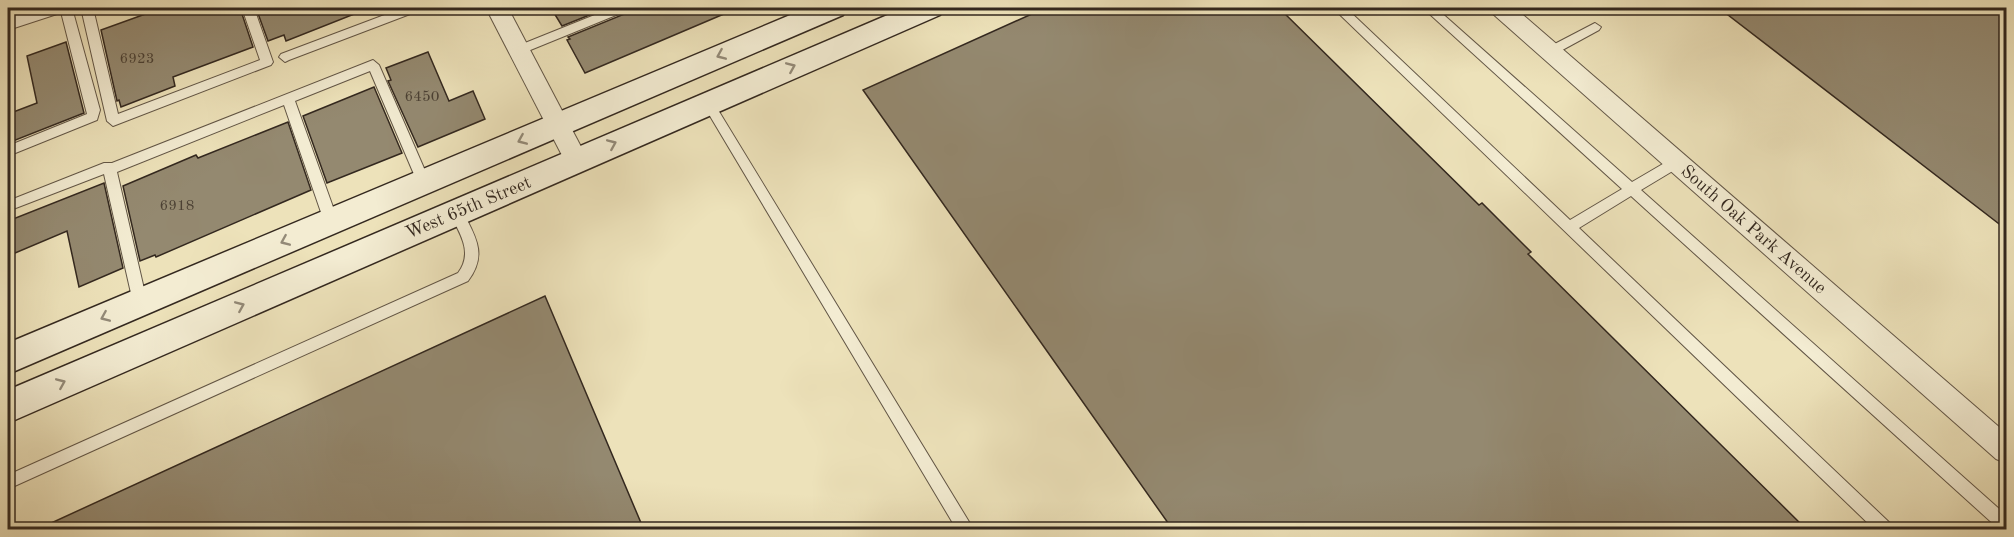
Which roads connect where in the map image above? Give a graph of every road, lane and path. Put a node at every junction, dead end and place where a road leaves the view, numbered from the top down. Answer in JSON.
{"nodes":[{"id":1,"x":49,"y":8,"type":"edge"},
{"id":2,"x":66,"y":8,"type":"edge"},
{"id":3,"x":87,"y":8,"type":"edge"},
{"id":4,"x":248,"y":8,"type":"edge"},
{"id":5,"x":414,"y":8,"type":"edge"},
{"id":6,"x":497,"y":8,"type":"edge"},
{"id":7,"x":622,"y":8,"type":"edge"},
{"id":8,"x":833,"y":8,"type":"edge"},
{"id":9,"x":930,"y":8,"type":"edge"},
{"id":10,"x":1339,"y":8,"type":"edge"},
{"id":11,"x":1429,"y":8,"type":"edge"},
{"id":12,"x":1501,"y":8,"type":"edge"},
{"id":13,"x":8,"y":22,"type":"edge"},
{"id":14,"x":1595,"y":27,"type":"dead end"},
{"id":15,"x":519,"y":50,"type":"junction"},
{"id":16,"x":1551,"y":51,"type":"junction"},
{"id":17,"x":285,"y":57,"type":"dead end"},
{"id":18,"x":288,"y":99,"type":"junction"},
{"id":19,"x":708,"y":103,"type":"junction"},
{"id":20,"x":558,"y":125,"type":"junction"},
{"id":21,"x":8,"y":151,"type":"edge"},
{"id":22,"x":576,"y":160,"type":"junction"},
{"id":23,"x":1677,"y":162,"type":"junction"},
{"id":24,"x":110,"y":170,"type":"junction"},
{"id":25,"x":424,"y":182,"type":"junction"},
{"id":26,"x":1631,"y":189,"type":"junction"},
{"id":27,"x":8,"y":206,"type":"edge"},
{"id":28,"x":456,"y":212,"type":"junction"},
{"id":29,"x":331,"y":221,"type":"junction"},
{"id":30,"x":1569,"y":226,"type":"junction"},
{"id":31,"x":140,"y":302,"type":"junction"},
{"id":32,"x":8,"y":359,"type":"edge"},
{"id":33,"x":8,"y":407,"type":"edge"},
{"id":34,"x":2007,"y":450,"type":"edge"},
{"id":35,"x":8,"y":482,"type":"edge"},
{"id":36,"x":2007,"y":525,"type":"edge"},
{"id":37,"x":966,"y":530,"type":"edge"},
{"id":38,"x":1887,"y":530,"type":"edge"}],
"edges":[{"from":1,"to":13,"type":"street"},
{"from":2,"to":21,"type":"lane"},
{"from":3,"to":4,"type":"lane"},
{"from":5,"to":17,"type":"lane"},
{"from":6,"to":15,"type":"street"},
{"from":7,"to":15,"type":"lane"},
{"from":8,"to":20,"type":"street","one_way":true},
{"from":19,"to":9,"type":"street","name":"West 65th Street","one_way":true},
{"from":10,"to":30,"type":"lane"},
{"from":11,"to":26,"type":"lane"},
{"from":12,"to":16,"type":"street","name":"South Oak Park Avenue"},
{"from":14,"to":16,"type":"lane"},
{"from":15,"to":20,"type":"street"},
{"from":16,"to":23,"type":"street","name":"South Oak Park Avenue"},
{"from":18,"to":24,"type":"lane"},
{"from":18,"to":25,"type":"lane"},
{"from":18,"to":29,"type":"lane"},
{"from":22,"to":19,"type":"street","name":"West 65th Street","one_way":true},
{"from":19,"to":37,"type":"lane"},
{"from":20,"to":22,"type":"street"},
{"from":20,"to":25,"type":"street","one_way":true},
{"from":22,"to":28,"type":"street","name":"West 65th Street"},
{"from":23,"to":26,"type":"lane"},
{"from":23,"to":34,"type":"street","name":"South Oak Park Avenue"},
{"from":24,"to":27,"type":"lane"},
{"from":24,"to":31,"type":"lane"},
{"from":25,"to":29,"type":"street"},
{"from":26,"to":30,"type":"lane"},
{"from":26,"to":36,"type":"lane"},
{"from":33,"to":28,"type":"street","name":"West 65th Street","one_way":true},
{"from":28,"to":35,"type":"lane"},
{"from":29,"to":31,"type":"street","one_way":true},
{"from":30,"to":38,"type":"lane"},
{"from":31,"to":32,"type":"street","one_way":true}]}
